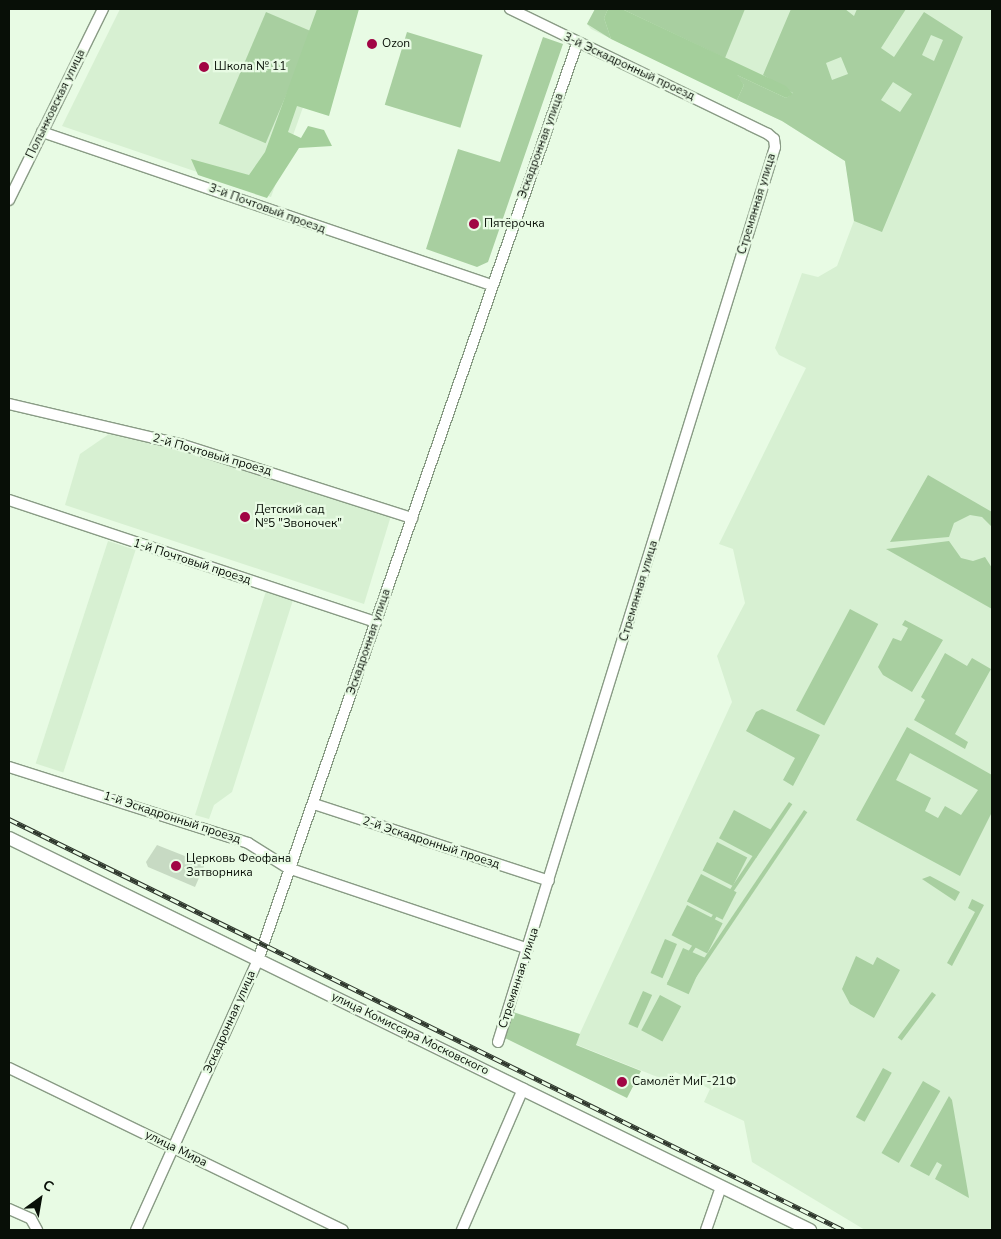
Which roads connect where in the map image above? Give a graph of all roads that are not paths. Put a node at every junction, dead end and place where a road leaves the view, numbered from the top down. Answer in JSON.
{"nodes":[{"id":1,"x":103,"y":9,"type":"edge"},
{"id":2,"x":510,"y":9,"type":"edge"},
{"id":3,"x":577,"y":44,"type":"junction"},
{"id":4,"x":42,"y":132,"type":"junction"},
{"id":5,"x":774,"y":139,"type":"joint"},
{"id":6,"x":9,"y":200,"type":"edge"},
{"id":7,"x":492,"y":285,"type":"junction"},
{"id":8,"x":9,"y":404,"type":"edge"},
{"id":9,"x":9,"y":500,"type":"edge"},
{"id":10,"x":412,"y":518,"type":"junction"},
{"id":11,"x":376,"y":622,"type":"junction"},
{"id":12,"x":9,"y":767,"type":"edge"},
{"id":13,"x":314,"y":804,"type":"junction"},
{"id":14,"x":9,"y":838,"type":"edge"},
{"id":15,"x":288,"y":868,"type":"junction"},
{"id":16,"x":549,"y":881,"type":"junction"},
{"id":17,"x":528,"y":949,"type":"junction"},
{"id":18,"x":258,"y":960,"type":"junction"},
{"id":19,"x":498,"y":1042,"type":"dead end"},
{"id":20,"x":9,"y":1068,"type":"edge"},
{"id":21,"x":523,"y":1089,"type":"junction"},
{"id":22,"x":174,"y":1149,"type":"junction"},
{"id":23,"x":721,"y":1187,"type":"junction"},
{"id":24,"x":9,"y":1209,"type":"edge"},
{"id":25,"x":38,"y":1230,"type":"edge"},
{"id":26,"x":136,"y":1230,"type":"edge"},
{"id":27,"x":343,"y":1230,"type":"edge"},
{"id":28,"x":462,"y":1230,"type":"edge"},
{"id":29,"x":706,"y":1230,"type":"edge"},
{"id":30,"x":810,"y":1230,"type":"edge"}],
"edges":[{"from":1,"to":4,"type":"street","name":"Полынковская улица"},
{"from":2,"to":3,"type":"street","name":"3-й Эскадронный проезд"},
{"from":3,"to":5,"type":"street","name":"3-й Эскадронный проезд"},
{"from":3,"to":7,"type":"street","name":"Эскадронная улица"},
{"from":4,"to":6,"type":"street","name":"Полынковская улица"},
{"from":4,"to":7,"type":"street","name":"3-й Почтовый проезд"},
{"from":5,"to":16,"type":"street","name":"Стремянная улица"},
{"from":7,"to":10,"type":"street","name":"Эскадронная улица"},
{"from":8,"to":10,"type":"street","name":"2-й Почтовый проезд"},
{"from":9,"to":11,"type":"street","name":"1-й Почтовый проезд"},
{"from":10,"to":11,"type":"street","name":"Эскадронная улица"},
{"from":11,"to":13,"type":"street","name":"Эскадронная улица"},
{"from":12,"to":15,"type":"street","name":"1-й Эскадронный проезд"},
{"from":13,"to":15,"type":"street","name":"Эскадронная улица"},
{"from":13,"to":16,"type":"street","name":"2-й Эскадронный проезд"},
{"from":14,"to":18,"type":"main road","name":"улица Комиссара Московского"},
{"from":15,"to":17,"type":"street","name":"1-й Эскадронный проезд"},
{"from":15,"to":18,"type":"street","name":"Эскадронная улица"},
{"from":16,"to":17,"type":"street","name":"Стремянная улица"},
{"from":17,"to":19,"type":"street","name":"Стремянная улица"},
{"from":18,"to":21,"type":"main road","name":"улица Комиссара Московского"},
{"from":18,"to":22,"type":"street","name":"Эскадронная улица"},
{"from":20,"to":22,"type":"street","name":"улица Мира"},
{"from":21,"to":23,"type":"main road","name":"улица Комиссара Московского"},
{"from":21,"to":28,"type":"street"},
{"from":22,"to":26,"type":"street","name":"Эскадронная улица"},
{"from":22,"to":27,"type":"street","name":"улица Мира"},
{"from":23,"to":29,"type":"street"},
{"from":23,"to":30,"type":"main road","name":"улица Комиссара Московского"},
{"from":24,"to":25,"type":"street"}]}
